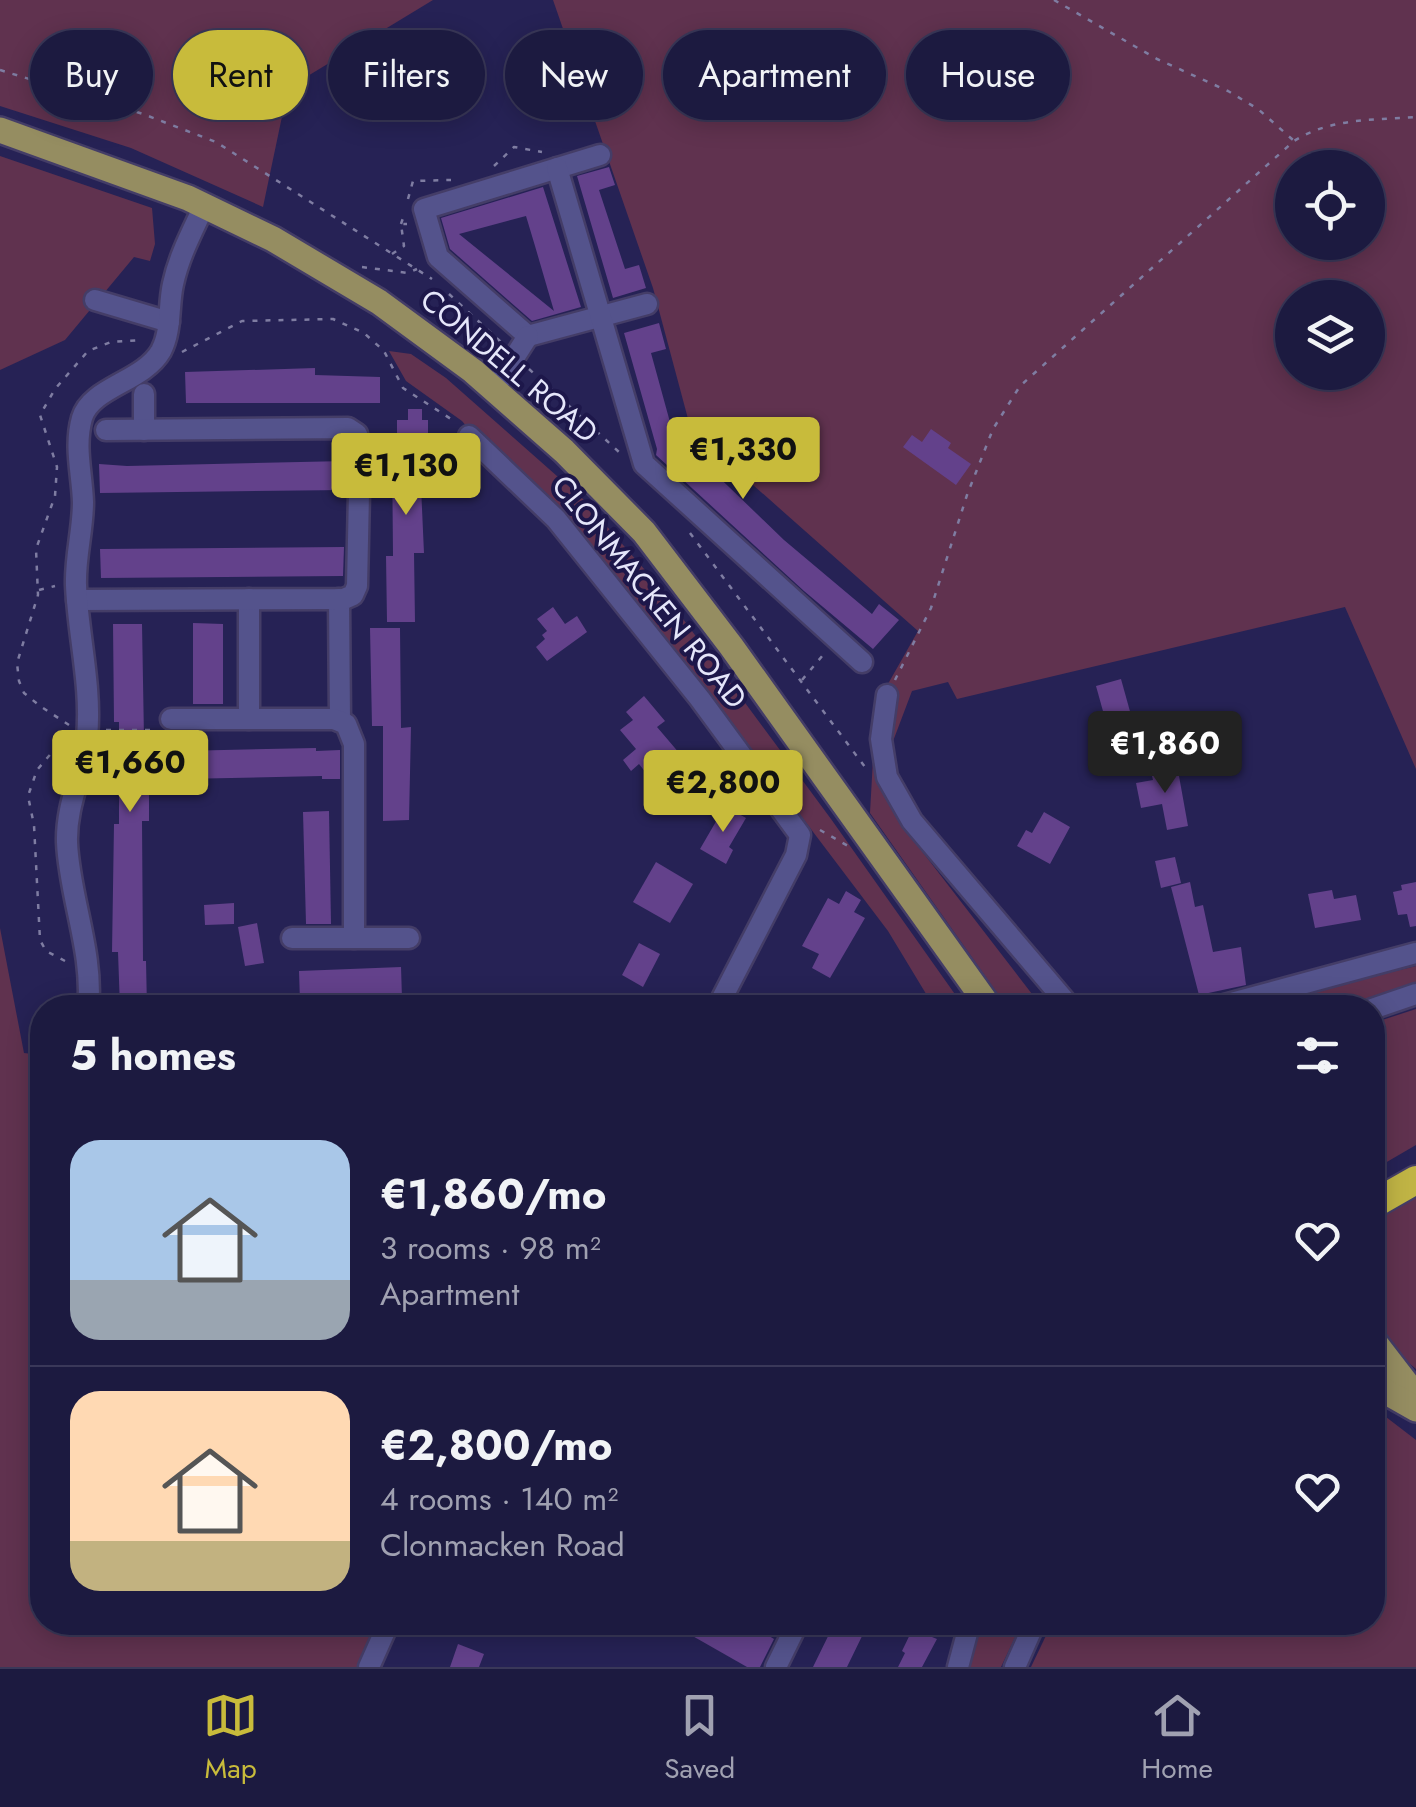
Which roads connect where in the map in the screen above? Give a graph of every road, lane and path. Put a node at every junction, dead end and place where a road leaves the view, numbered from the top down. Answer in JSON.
{"nodes":[{"id":1,"x":1054,"y":0,"type":"edge"},
{"id":2,"x":1416,"y":117,"type":"edge"},
{"id":3,"x":0,"y":130,"type":"edge"},
{"id":4,"x":1294,"y":141,"type":"junction"},
{"id":5,"x":600,"y":155,"type":"dead end"},
{"id":6,"x":557,"y":168,"type":"junction"},
{"id":7,"x":204,"y":206,"type":"junction"},
{"id":8,"x":428,"y":224,"type":"junction"},
{"id":9,"x":392,"y":254,"type":"dead end"},
{"id":10,"x":363,"y":266,"type":"dead end"},
{"id":11,"x":417,"y":268,"type":"dead end"},
{"id":12,"x":95,"y":300,"type":"dead end"},
{"id":13,"x":647,"y":304,"type":"dead end"},
{"id":14,"x":603,"y":316,"type":"junction"},
{"id":15,"x":169,"y":322,"type":"junction"},
{"id":16,"x":528,"y":336,"type":"junction"},
{"id":17,"x":163,"y":345,"type":"junction"},
{"id":18,"x":494,"y":389,"type":"junction"},
{"id":19,"x":144,"y":394,"type":"dead end"},
{"id":20,"x":106,"y":430,"type":"dead end"},
{"id":21,"x":144,"y":430,"type":"junction"},
{"id":22,"x":468,"y":436,"type":"joint"},
{"id":23,"x":248,"y":599,"type":"junction"},
{"id":24,"x":339,"y":599,"type":"junction"},
{"id":25,"x":77,"y":600,"type":"junction"},
{"id":26,"x":836,"y":638,"type":"junction"},
{"id":27,"x":862,"y":662,"type":"dead end"},
{"id":28,"x":802,"y":681,"type":"dead end"},
{"id":29,"x":887,"y":695,"type":"joint"},
{"id":30,"x":249,"y":718,"type":"junction"},
{"id":31,"x":340,"y":721,"type":"junction"},
{"id":32,"x":168,"y":724,"type":"joint"},
{"id":33,"x":84,"y":730,"type":"junction"},
{"id":34,"x":800,"y":835,"type":"junction"},
{"id":35,"x":847,"y":846,"type":"dead end"},
{"id":36,"x":292,"y":938,"type":"dead end"},
{"id":37,"x":354,"y":938,"type":"junction"},
{"id":38,"x":409,"y":938,"type":"dead end"},
{"id":39,"x":1416,"y":953,"type":"edge"},
{"id":40,"x":86,"y":962,"type":"junction"},
{"id":41,"x":1416,"y":994,"type":"edge"},
{"id":42,"x":87,"y":995,"type":"edge"},
{"id":43,"x":725,"y":995,"type":"edge"},
{"id":44,"x":981,"y":995,"type":"edge"},
{"id":45,"x":1060,"y":995,"type":"edge"},
{"id":46,"x":1261,"y":995,"type":"edge"},
{"id":47,"x":1385,"y":1005,"type":"edge"},
{"id":48,"x":1416,"y":1161,"type":"edge"},
{"id":49,"x":1385,"y":1178,"type":"edge"},
{"id":50,"x":1416,"y":1180,"type":"edge"},
{"id":51,"x":1385,"y":1197,"type":"edge"},
{"id":52,"x":1385,"y":1356,"type":"edge"},
{"id":53,"x":1385,"y":1391,"type":"edge"},
{"id":54,"x":1416,"y":1396,"type":"edge"},
{"id":55,"x":1416,"y":1409,"type":"edge"},
{"id":56,"x":383,"y":1635,"type":"edge"},
{"id":57,"x":792,"y":1635,"type":"edge"},
{"id":58,"x":967,"y":1635,"type":"edge"},
{"id":59,"x":1029,"y":1635,"type":"edge"},
{"id":60,"x":369,"y":1667,"type":"edge"},
{"id":61,"x":776,"y":1667,"type":"edge"},
{"id":62,"x":958,"y":1667,"type":"edge"},
{"id":63,"x":1014,"y":1667,"type":"edge"}],
"edges":[{"from":1,"to":4,"type":"path"},
{"from":2,"to":4,"type":"path"},
{"from":3,"to":7,"type":"main road","name":"CONDELL ROAD"},
{"from":4,"to":29,"type":"path"},
{"from":5,"to":6,"type":"street"},
{"from":6,"to":8,"type":"street"},
{"from":6,"to":14,"type":"street"},
{"from":7,"to":15,"type":"street"},
{"from":7,"to":18,"type":"main road","name":"CONDELL ROAD"},
{"from":8,"to":9,"type":"path"},
{"from":8,"to":16,"type":"street"},
{"from":10,"to":11,"type":"path"},
{"from":12,"to":15,"type":"street"},
{"from":13,"to":14,"type":"street"},
{"from":14,"to":16,"type":"street"},
{"from":14,"to":26,"type":"street"},
{"from":15,"to":17,"type":"street"},
{"from":16,"to":18,"type":"street"},
{"from":17,"to":22,"type":"path"},
{"from":17,"to":25,"type":"street"},
{"from":17,"to":33,"type":"path"},
{"from":18,"to":44,"type":"main road","name":"CONDELL ROAD"},
{"from":19,"to":21,"type":"street"},
{"from":20,"to":21,"type":"street"},
{"from":21,"to":24,"type":"street"},
{"from":22,"to":34,"type":"street","name":"CLONMACKEN ROAD"},
{"from":23,"to":24,"type":"street"},
{"from":23,"to":25,"type":"street"},
{"from":23,"to":30,"type":"street"},
{"from":24,"to":31,"type":"street"},
{"from":25,"to":33,"type":"street"},
{"from":26,"to":27,"type":"street"},
{"from":26,"to":28,"type":"path"},
{"from":29,"to":45,"type":"street"},
{"from":30,"to":31,"type":"street"},
{"from":30,"to":32,"type":"street"},
{"from":31,"to":37,"type":"street"},
{"from":32,"to":33,"type":"path"},
{"from":33,"to":40,"type":"street"},
{"from":33,"to":40,"type":"path"},
{"from":34,"to":35,"type":"path"},
{"from":34,"to":43,"type":"street"},
{"from":36,"to":37,"type":"street"},
{"from":37,"to":38,"type":"street"},
{"from":39,"to":46,"type":"street"},
{"from":40,"to":42,"type":"street"},
{"from":41,"to":47,"type":"street"},
{"from":48,"to":49,"type":"highway"},
{"from":50,"to":51,"type":"highway"},
{"from":52,"to":54,"type":"main road"},
{"from":53,"to":55,"type":"main road"},
{"from":56,"to":60,"type":"street"},
{"from":57,"to":61,"type":"street"},
{"from":58,"to":62,"type":"street"},
{"from":59,"to":63,"type":"street"}]}
